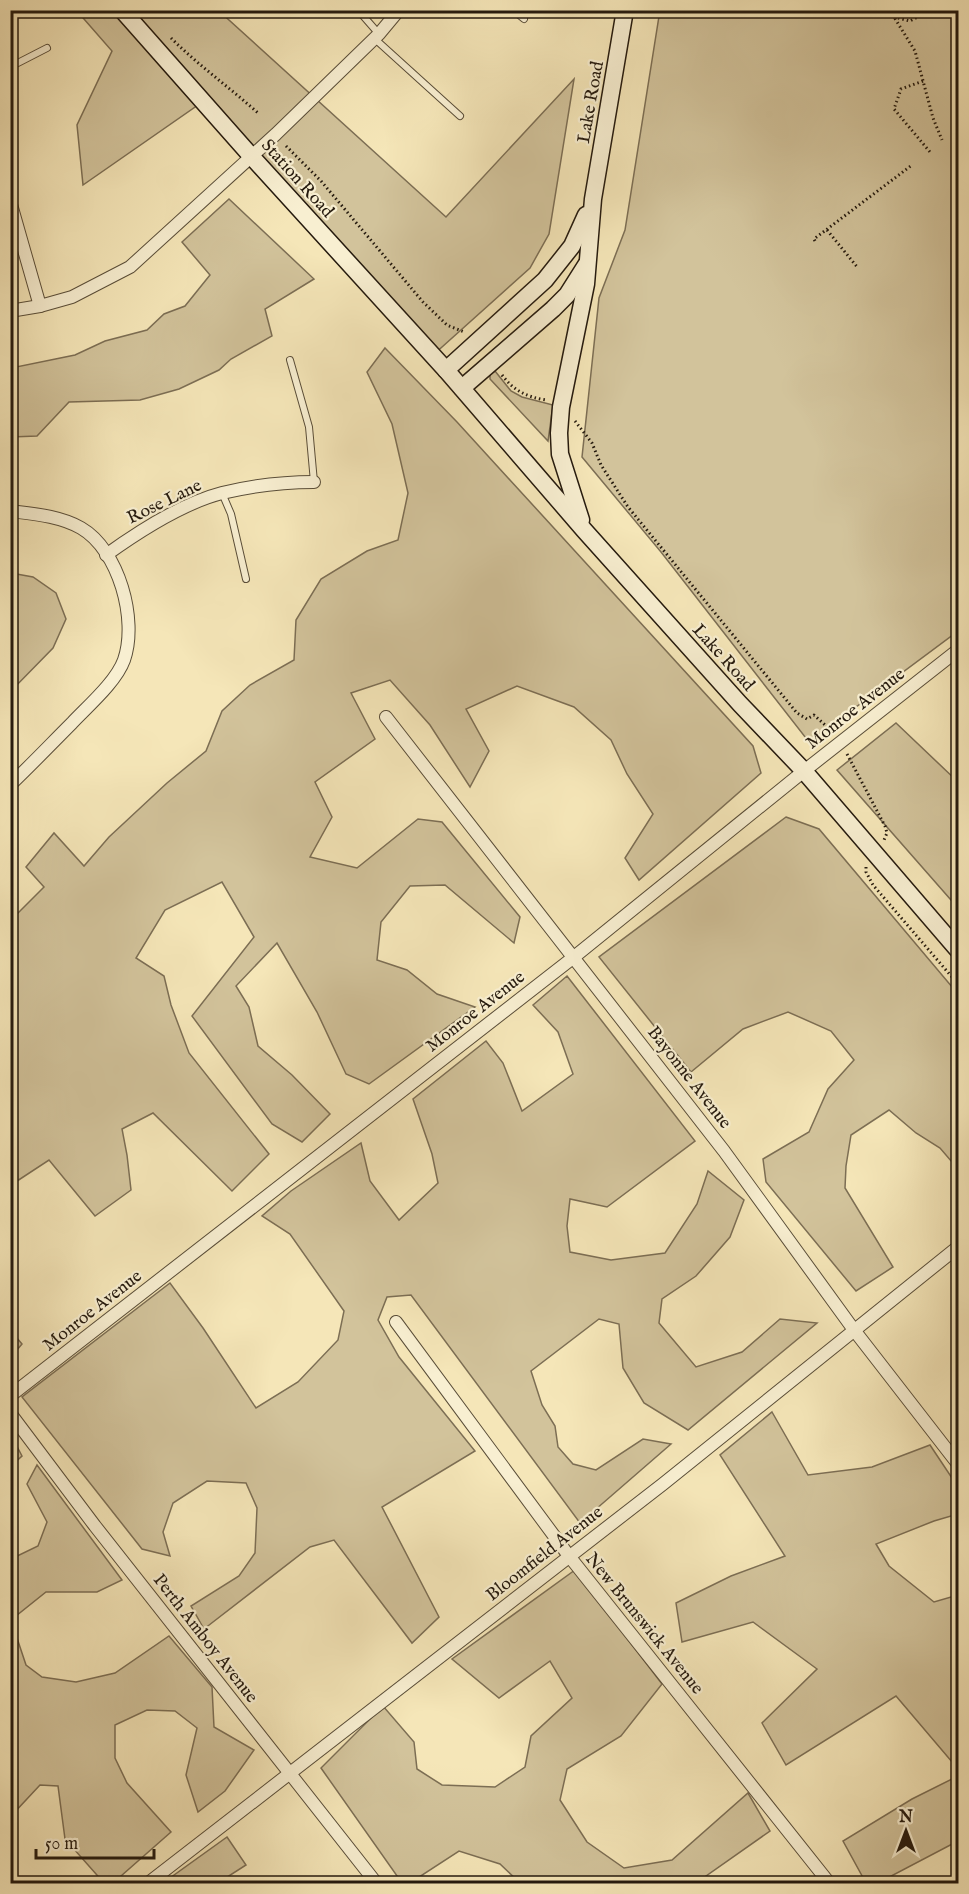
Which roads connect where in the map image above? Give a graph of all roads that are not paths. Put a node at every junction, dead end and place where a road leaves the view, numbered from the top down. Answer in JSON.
{"nodes":[{"id":1,"x":123,"y":10,"type":"edge"},
{"id":2,"x":358,"y":10,"type":"edge"},
{"id":3,"x":399,"y":10,"type":"edge"},
{"id":4,"x":513,"y":10,"type":"edge"},
{"id":5,"x":625,"y":10,"type":"edge"},
{"id":6,"x":524,"y":19,"type":"dead end"},
{"id":7,"x":377,"y":37,"type":"junction"},
{"id":8,"x":46,"y":48,"type":"dead end"},
{"id":9,"x":10,"y":67,"type":"edge"},
{"id":10,"x":460,"y":116,"type":"dead end"},
{"id":11,"x":252,"y":157,"type":"junction"},
{"id":12,"x":593,"y":199,"type":"junction"},
{"id":13,"x":10,"y":201,"type":"edge"},
{"id":14,"x":586,"y":264,"type":"junction"},
{"id":15,"x":40,"y":306,"type":"junction"},
{"id":16,"x":10,"y":311,"type":"edge"},
{"id":17,"x":290,"y":360,"type":"dead end"},
{"id":18,"x":446,"y":370,"type":"junction"},
{"id":19,"x":462,"y":388,"type":"junction"},
{"id":20,"x":314,"y":482,"type":"joint"},
{"id":21,"x":222,"y":494,"type":"junction"},
{"id":22,"x":10,"y":511,"type":"edge"},
{"id":23,"x":584,"y":530,"type":"junction"},
{"id":24,"x":106,"y":555,"type":"junction"},
{"id":25,"x":246,"y":579,"type":"dead end"},
{"id":26,"x":958,"y":650,"type":"edge"},
{"id":27,"x":386,"y":717,"type":"dead end"},
{"id":28,"x":804,"y":771,"type":"junction"},
{"id":29,"x":10,"y":785,"type":"edge"},
{"id":30,"x":958,"y":950,"type":"edge"},
{"id":31,"x":574,"y":957,"type":"junction"},
{"id":32,"x":958,"y":1247,"type":"edge"},
{"id":33,"x":396,"y":1322,"type":"dead end"},
{"id":34,"x":854,"y":1330,"type":"junction"},
{"id":35,"x":10,"y":1396,"type":"edge"},
{"id":36,"x":10,"y":1413,"type":"edge"},
{"id":37,"x":958,"y":1464,"type":"edge"},
{"id":38,"x":569,"y":1556,"type":"junction"},
{"id":39,"x":290,"y":1772,"type":"junction"},
{"id":40,"x":147,"y":1884,"type":"edge"},
{"id":41,"x":377,"y":1884,"type":"edge"},
{"id":42,"x":830,"y":1884,"type":"edge"}],
"edges":[{"from":1,"to":11,"type":"street","name":"Station Road"},
{"from":2,"to":7,"type":"lane"},
{"from":3,"to":7,"type":"street"},
{"from":4,"to":6,"type":"lane"},
{"from":5,"to":12,"type":"street","name":"Lake Road"},
{"from":7,"to":10,"type":"lane"},
{"from":7,"to":11,"type":"street"},
{"from":8,"to":9,"type":"lane"},
{"from":11,"to":15,"type":"street"},
{"from":11,"to":18,"type":"street","name":"Station Road"},
{"from":12,"to":14,"type":"street","name":"Lake Road"},
{"from":12,"to":18,"type":"street","name":"Lake Road"},
{"from":13,"to":15,"type":"street"},
{"from":14,"to":19,"type":"street","name":"Lake Road"},
{"from":14,"to":23,"type":"street"},
{"from":15,"to":16,"type":"street"},
{"from":17,"to":20,"type":"lane"},
{"from":18,"to":19,"type":"street","name":"Lake Road"},
{"from":19,"to":23,"type":"street","name":"Lake Road"},
{"from":20,"to":21,"type":"street","name":"Rose Lane"},
{"from":21,"to":24,"type":"street","name":"Rose Lane"},
{"from":21,"to":25,"type":"lane"},
{"from":22,"to":24,"type":"street"},
{"from":23,"to":28,"type":"street","name":"Lake Road"},
{"from":24,"to":29,"type":"street"},
{"from":26,"to":28,"type":"street","name":"Monroe Avenue"},
{"from":27,"to":31,"type":"street","name":"Bayonne Avenue"},
{"from":28,"to":30,"type":"street","name":"Lake Road"},
{"from":28,"to":31,"type":"street","name":"Monroe Avenue"},
{"from":31,"to":34,"type":"street","name":"Bayonne Avenue"},
{"from":31,"to":35,"type":"street","name":"Monroe Avenue"},
{"from":32,"to":34,"type":"street","name":"Bloomfield Avenue"},
{"from":33,"to":38,"type":"street","name":"New Brunswick Avenue"},
{"from":34,"to":37,"type":"street","name":"Bayonne Avenue"},
{"from":34,"to":38,"type":"street","name":"Bloomfield Avenue"},
{"from":36,"to":39,"type":"street","name":"Perth Amboy Avenue"},
{"from":38,"to":39,"type":"street","name":"Bloomfield Avenue"},
{"from":38,"to":42,"type":"street","name":"New Brunswick Avenue"},
{"from":39,"to":40,"type":"street","name":"Bloomfield Avenue"},
{"from":39,"to":41,"type":"street","name":"Perth Amboy Avenue"}]}
